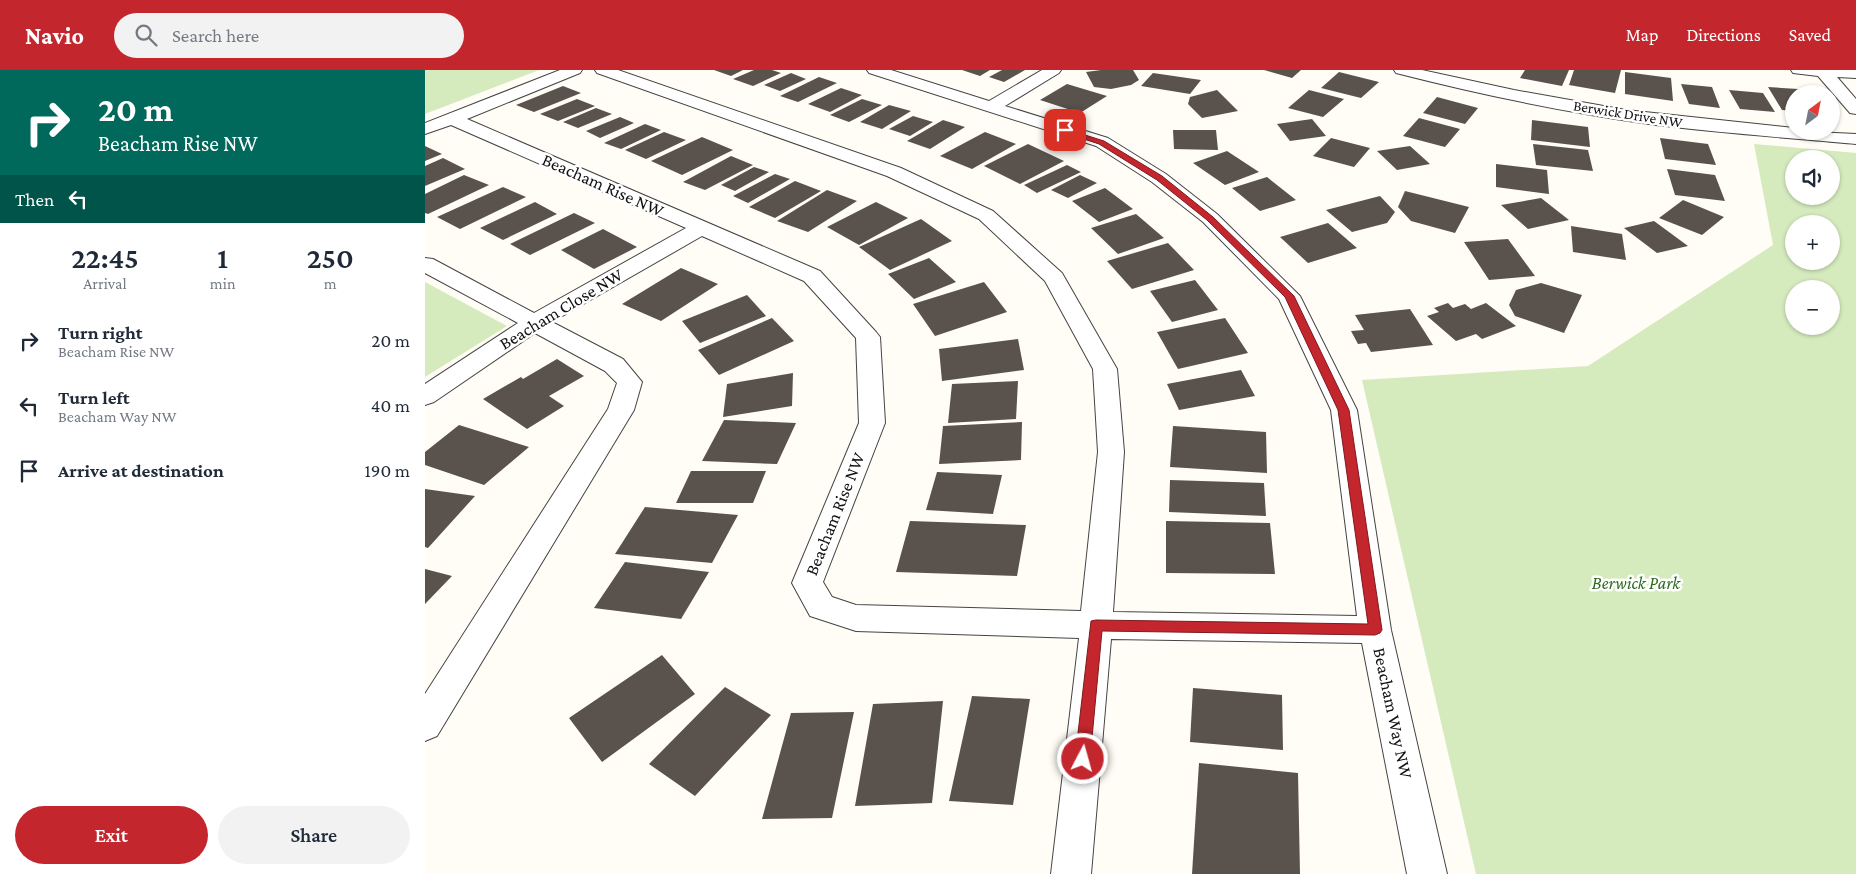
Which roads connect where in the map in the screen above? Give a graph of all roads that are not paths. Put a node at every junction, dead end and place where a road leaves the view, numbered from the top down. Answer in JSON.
{"nodes":[{"id":1,"x":574,"y":70,"type":"edge"},
{"id":2,"x":603,"y":70,"type":"edge"},
{"id":3,"x":875,"y":70,"type":"edge"},
{"id":4,"x":1053,"y":70,"type":"edge"},
{"id":5,"x":1402,"y":70,"type":"edge"},
{"id":6,"x":1799,"y":70,"type":"edge"},
{"id":7,"x":1823,"y":71,"type":"edge"},
{"id":8,"x":1856,"y":74,"type":"edge"},
{"id":9,"x":992,"y":106,"type":"junction"},
{"id":10,"x":1856,"y":109,"type":"edge"},
{"id":11,"x":453,"y":119,"type":"junction"},
{"id":12,"x":425,"y":129,"type":"edge"},
{"id":13,"x":1856,"y":138,"type":"edge"},
{"id":14,"x":701,"y":228,"type":"junction"},
{"id":15,"x":425,"y":264,"type":"edge"},
{"id":16,"x":535,"y":322,"type":"junction"},
{"id":17,"x":425,"y":396,"type":"edge"},
{"id":18,"x":1096,"y":625,"type":"junction"},
{"id":19,"x":1375,"y":630,"type":"junction"},
{"id":20,"x":425,"y":725,"type":"edge"},
{"id":21,"x":1071,"y":874,"type":"edge"},
{"id":22,"x":1427,"y":874,"type":"edge"}],
"edges":[{"from":1,"to":11,"type":"street"},
{"from":2,"to":18,"type":"street"},
{"from":3,"to":9,"type":"street","name":"Beacham Way NW"},
{"from":4,"to":9,"type":"street"},
{"from":5,"to":13,"type":"street","name":"Berwick Drive NW"},
{"from":6,"to":7,"type":"street"},
{"from":7,"to":8,"type":"street"},
{"from":7,"to":10,"type":"street"},
{"from":9,"to":19,"type":"street","name":"Beacham Way NW"},
{"from":11,"to":12,"type":"street"},
{"from":11,"to":14,"type":"street","name":"Beacham Rise NW"},
{"from":14,"to":16,"type":"street","name":"Beacham Close NW"},
{"from":14,"to":18,"type":"street","name":"Beacham Rise NW"},
{"from":15,"to":16,"type":"street"},
{"from":16,"to":17,"type":"street","name":"Beacham Close NW"},
{"from":16,"to":20,"type":"street"},
{"from":18,"to":19,"type":"street","name":"Beacham Rise NW"},
{"from":18,"to":21,"type":"street"},
{"from":19,"to":22,"type":"street","name":"Beacham Way NW"}]}
